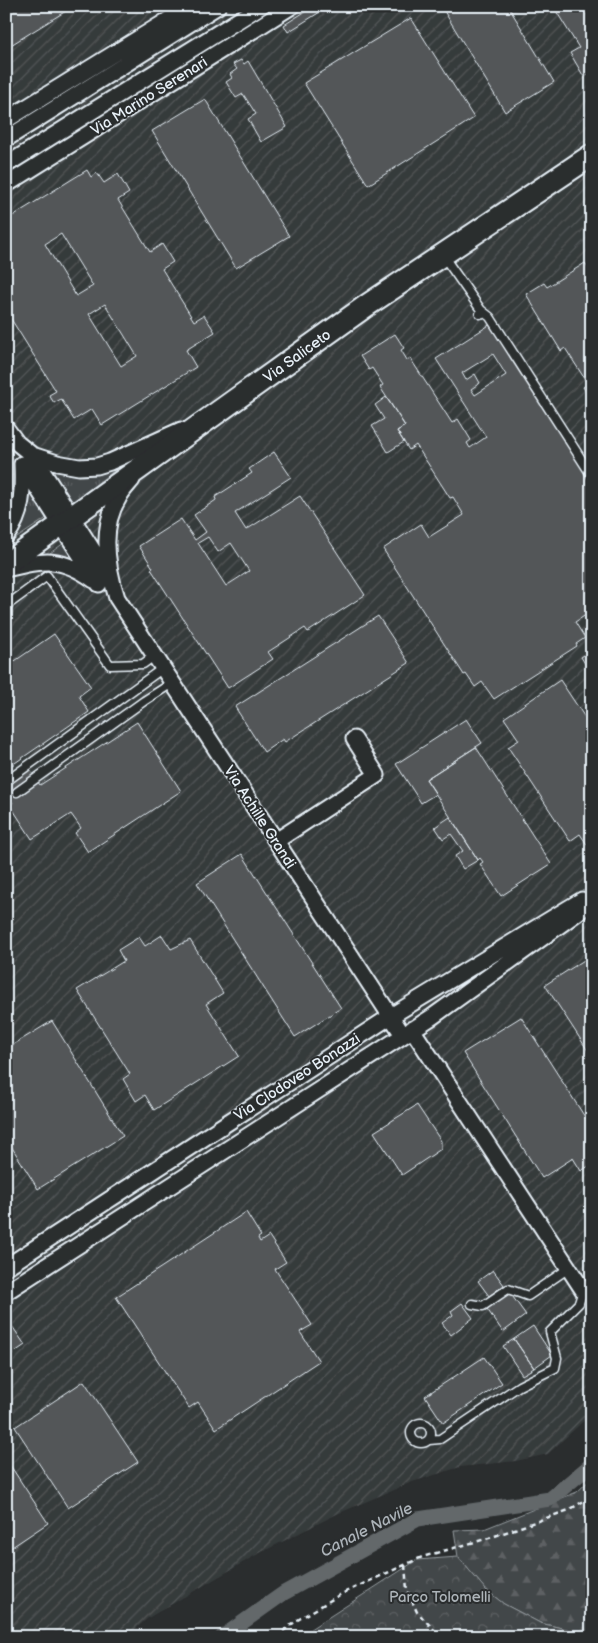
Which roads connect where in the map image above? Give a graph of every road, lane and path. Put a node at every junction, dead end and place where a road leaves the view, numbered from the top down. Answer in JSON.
{"nodes":[{"id":1,"x":191,"y":6,"type":"edge"},
{"id":2,"x":218,"y":6,"type":"edge"},
{"id":3,"x":261,"y":6,"type":"edge"},
{"id":4,"x":292,"y":6,"type":"edge"},
{"id":5,"x":240,"y":20,"type":"junction"},
{"id":6,"x":249,"y":33,"type":"junction"},
{"id":7,"x":143,"y":44,"type":"junction"},
{"id":8,"x":143,"y":80,"type":"junction"},
{"id":9,"x":152,"y":94,"type":"junction"},
{"id":10,"x":30,"y":106,"type":"junction"},
{"id":11,"x":38,"y":119,"type":"junction"},
{"id":12,"x":6,"y":120,"type":"edge"},
{"id":13,"x":6,"y":139,"type":"edge"},
{"id":14,"x":44,"y":142,"type":"junction"},
{"id":15,"x":592,"y":155,"type":"edge"},
{"id":16,"x":52,"y":156,"type":"junction"},
{"id":17,"x":6,"y":165,"type":"edge"},
{"id":18,"x":6,"y":185,"type":"edge"},
{"id":19,"x":443,"y":255,"type":"junction"},
{"id":20,"x":215,"y":415,"type":"junction"},
{"id":21,"x":6,"y":428,"type":"edge"},
{"id":22,"x":27,"y":460,"type":"junction"},
{"id":23,"x":142,"y":467,"type":"junction"},
{"id":24,"x":592,"y":476,"type":"edge"},
{"id":25,"x":66,"y":522,"type":"junction"},
{"id":26,"x":6,"y":536,"type":"edge"},
{"id":27,"x":6,"y":564,"type":"edge"},
{"id":28,"x":6,"y":569,"type":"edge"},
{"id":29,"x":105,"y":580,"type":"junction"},
{"id":30,"x":6,"y":606,"type":"edge"},
{"id":31,"x":158,"y":662,"type":"junction"},
{"id":32,"x":172,"y":683,"type":"junction"},
{"id":33,"x":354,"y":739,"type":"dead end"},
{"id":34,"x":6,"y":778,"type":"edge"},
{"id":35,"x":17,"y":792,"type":"dead end"},
{"id":36,"x":276,"y":841,"type":"junction"},
{"id":37,"x":592,"y":895,"type":"edge"},
{"id":38,"x":592,"y":902,"type":"edge"},
{"id":39,"x":391,"y":1016,"type":"junction"},
{"id":40,"x":408,"y":1032,"type":"junction"},
{"id":41,"x":6,"y":1267,"type":"edge"},
{"id":42,"x":569,"y":1268,"type":"junction"},
{"id":43,"x":583,"y":1290,"type":"joint"},
{"id":44,"x":6,"y":1292,"type":"edge"},
{"id":45,"x":472,"y":1304,"type":"dead end"},
{"id":46,"x":429,"y":1440,"type":"dead end"},
{"id":47,"x":592,"y":1496,"type":"edge"},
{"id":48,"x":404,"y":1565,"type":"junction"},
{"id":49,"x":276,"y":1637,"type":"edge"},
{"id":50,"x":441,"y":1637,"type":"edge"}],
"edges":[{"from":1,"to":7,"type":"street"},
{"from":2,"to":7,"type":"street"},
{"from":3,"to":5,"type":"street","name":"Via Marino Serenari"},
{"from":4,"to":6,"type":"street","name":"Via Marino Serenari"},
{"from":5,"to":6,"type":"street"},
{"from":5,"to":8,"type":"street","name":"Via Marino Serenari"},
{"from":6,"to":9,"type":"street","name":"Via Marino Serenari"},
{"from":7,"to":10,"type":"street"},
{"from":7,"to":11,"type":"street"},
{"from":8,"to":9,"type":"street"},
{"from":8,"to":14,"type":"street","name":"Via Marino Serenari"},
{"from":9,"to":16,"type":"street","name":"Via Marino Serenari"},
{"from":10,"to":11,"type":"street"},
{"from":10,"to":12,"type":"street"},
{"from":11,"to":13,"type":"street"},
{"from":14,"to":16,"type":"street"},
{"from":14,"to":17,"type":"street","name":"Via Marino Serenari"},
{"from":15,"to":19,"type":"main road","name":"Via Saliceto"},
{"from":16,"to":18,"type":"street","name":"Via Marino Serenari"},
{"from":19,"to":20,"type":"main road","name":"Via Saliceto"},
{"from":19,"to":24,"type":"lane"},
{"from":20,"to":22,"type":"street"},
{"from":20,"to":23,"type":"main road","name":"Via Saliceto"},
{"from":21,"to":22,"type":"street"},
{"from":22,"to":25,"type":"street"},
{"from":22,"to":26,"type":"street"},
{"from":23,"to":25,"type":"main road","name":"Via Saliceto"},
{"from":23,"to":29,"type":"street","name":"Via Achille Grandi"},
{"from":25,"to":27,"type":"main road","name":"Via Saliceto"},
{"from":25,"to":29,"type":"street","name":"Via Achille Grandi"},
{"from":28,"to":29,"type":"street"},
{"from":29,"to":31,"type":"street","name":"Via Achille Grandi"},
{"from":30,"to":31,"type":"lane"},
{"from":31,"to":32,"type":"street","name":"Via Achille Grandi"},
{"from":31,"to":34,"type":"lane"},
{"from":32,"to":35,"type":"lane"},
{"from":32,"to":36,"type":"street","name":"Via Achille Grandi"},
{"from":33,"to":36,"type":"street"},
{"from":36,"to":39,"type":"street","name":"Via Achille Grandi"},
{"from":37,"to":39,"type":"street","name":"Via Clodoveo Bonazzi"},
{"from":38,"to":40,"type":"street","name":"Via Clodoveo Bonazzi"},
{"from":39,"to":40,"type":"street","name":"Via Achille Grandi"},
{"from":39,"to":41,"type":"street","name":"Via Clodoveo Bonazzi"},
{"from":40,"to":42,"type":"street"},
{"from":40,"to":44,"type":"street","name":"Via Clodoveo Bonazzi"},
{"from":42,"to":43,"type":"street"},
{"from":42,"to":45,"type":"lane"},
{"from":43,"to":46,"type":"lane"},
{"from":47,"to":48,"type":"path"},
{"from":48,"to":49,"type":"path"},
{"from":48,"to":50,"type":"path"}]}
